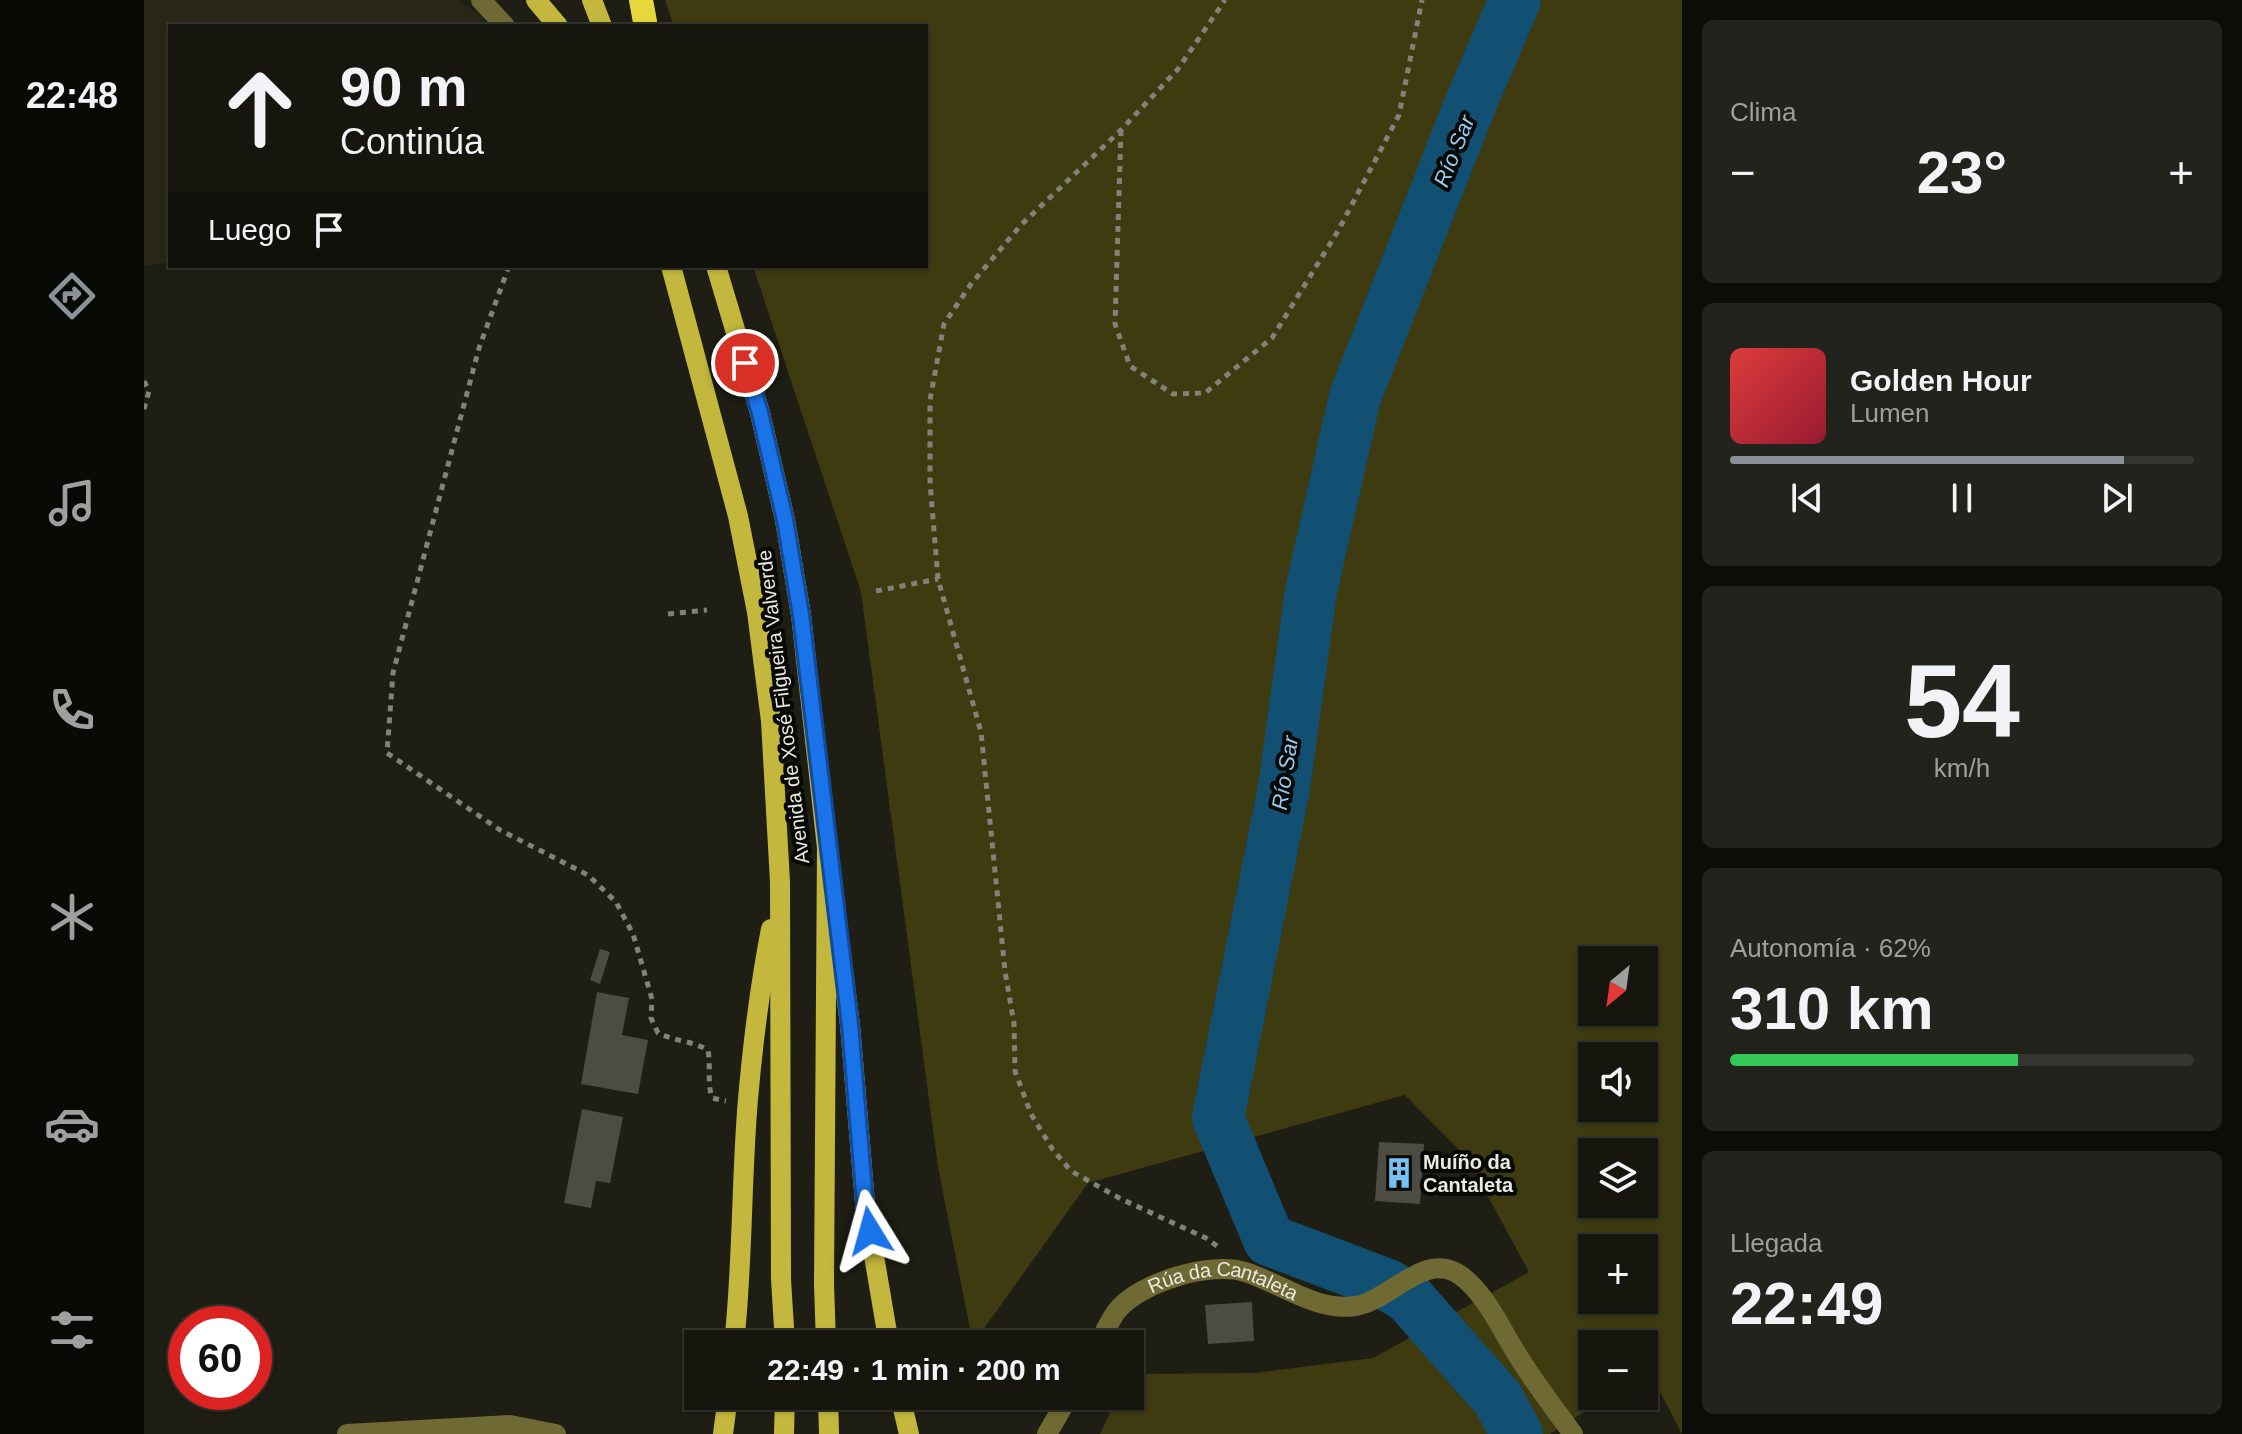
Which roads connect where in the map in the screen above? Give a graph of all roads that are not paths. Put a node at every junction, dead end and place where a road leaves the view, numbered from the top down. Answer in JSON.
{"nodes":[{"id":1,"x":481,"y":0,"type":"edge"},
{"id":2,"x":536,"y":0,"type":"edge"},
{"id":3,"x":555,"y":0,"type":"edge"},
{"id":4,"x":592,"y":0,"type":"edge"},
{"id":5,"x":503,"y":24,"type":"edge"},
{"id":6,"x":556,"y":24,"type":"edge"},
{"id":7,"x":571,"y":24,"type":"edge"},
{"id":8,"x":601,"y":24,"type":"edge"},
{"id":9,"x":672,"y":268,"type":"edge"},
{"id":10,"x":717,"y":268,"type":"edge"},
{"id":11,"x":827,"y":848,"type":"junction"},
{"id":12,"x":780,"y":882,"type":"junction"},
{"id":13,"x":735,"y":1330,"type":"edge"},
{"id":14,"x":784,"y":1330,"type":"edge"},
{"id":15,"x":826,"y":1330,"type":"edge"},
{"id":16,"x":887,"y":1330,"type":"edge"},
{"id":17,"x":1106,"y":1330,"type":"edge"},
{"id":18,"x":726,"y":1410,"type":"edge"},
{"id":19,"x":785,"y":1410,"type":"edge"},
{"id":20,"x":828,"y":1410,"type":"edge"},
{"id":21,"x":903,"y":1410,"type":"edge"},
{"id":22,"x":1061,"y":1410,"type":"edge"},
{"id":23,"x":784,"y":1430,"type":"edge"},
{"id":24,"x":347,"y":1434,"type":"edge"},
{"id":25,"x":556,"y":1434,"type":"edge"},
{"id":26,"x":723,"y":1434,"type":"edge"},
{"id":27,"x":829,"y":1434,"type":"edge"},
{"id":28,"x":909,"y":1434,"type":"edge"},
{"id":29,"x":1047,"y":1434,"type":"edge"},
{"id":30,"x":1573,"y":1434,"type":"edge"}],
"edges":[{"from":1,"to":5,"type":"street"},
{"from":2,"to":6,"type":"main road"},
{"from":3,"to":7,"type":"main road"},
{"from":4,"to":8,"type":"main road"},
{"from":9,"to":12,"type":"main road","name":"Avenida de Xosé Filgueira Valverde"},
{"from":10,"to":11,"type":"main road","name":"Avenida de Xosé Filgueira Valverde"},
{"from":11,"to":15,"type":"main road","name":"Avenida de Xosé Filgueira Valverde"},
{"from":11,"to":16,"type":"main road"},
{"from":12,"to":13,"type":"main road"},
{"from":12,"to":14,"type":"main road","name":"Avenida de Xosé Filgueira Valverde"},
{"from":17,"to":30,"type":"street","name":"Rúa da Cantaleta"},
{"from":18,"to":26,"type":"main road"},
{"from":19,"to":23,"type":"main road"},
{"from":20,"to":27,"type":"main road"},
{"from":21,"to":28,"type":"main road"},
{"from":22,"to":29,"type":"street"},
{"from":24,"to":25,"type":"street"}]}
